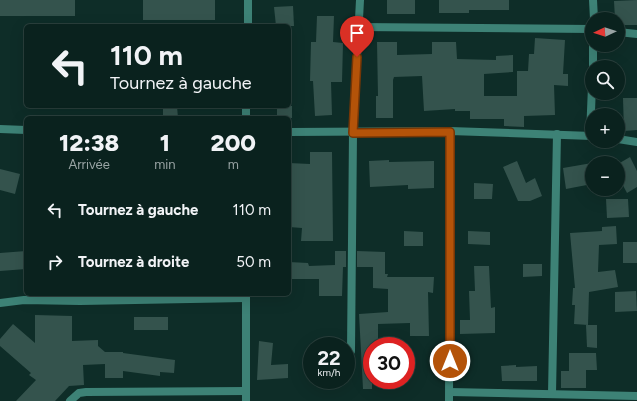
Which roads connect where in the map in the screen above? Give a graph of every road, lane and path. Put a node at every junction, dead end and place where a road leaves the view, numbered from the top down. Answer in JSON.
{"nodes":[{"id":1,"x":248,"y":0,"type":"edge"},
{"id":2,"x":360,"y":0,"type":"edge"},
{"id":3,"x":593,"y":0,"type":"edge"},
{"id":4,"x":594,"y":12,"type":"edge"},
{"id":5,"x":248,"y":24,"type":"edge"},
{"id":6,"x":358,"y":27,"type":"junction"},
{"id":7,"x":585,"y":30,"type":"edge"},
{"id":8,"x":625,"y":33,"type":"edge"},
{"id":9,"x":637,"y":34,"type":"edge"},
{"id":10,"x":0,"y":129,"type":"edge"},
{"id":11,"x":24,"y":130,"type":"edge"},
{"id":12,"x":291,"y":132,"type":"edge"},
{"id":13,"x":450,"y":132,"type":"junction"},
{"id":14,"x":353,"y":133,"type":"junction"},
{"id":15,"x":557,"y":134,"type":"junction"},
{"id":16,"x":585,"y":136,"type":"edge"},
{"id":17,"x":625,"y":141,"type":"edge"},
{"id":18,"x":637,"y":142,"type":"edge"},
{"id":19,"x":246,"y":296,"type":"edge"},
{"id":20,"x":0,"y":303,"type":"edge"},
{"id":21,"x":351,"y":337,"type":"edge"},
{"id":22,"x":246,"y":391,"type":"junction"},
{"id":23,"x":450,"y":392,"type":"junction"},
{"id":24,"x":552,"y":394,"type":"junction"},
{"id":25,"x":637,"y":396,"type":"edge"},
{"id":26,"x":70,"y":401,"type":"edge"},
{"id":27,"x":246,"y":401,"type":"edge"},
{"id":28,"x":449,"y":401,"type":"edge"}],
"edges":[{"from":1,"to":5,"type":"street"},
{"from":2,"to":6,"type":"street"},
{"from":3,"to":4,"type":"street"},
{"from":6,"to":7,"type":"street"},
{"from":6,"to":14,"type":"street"},
{"from":8,"to":9,"type":"street"},
{"from":10,"to":11,"type":"street"},
{"from":12,"to":14,"type":"street"},
{"from":13,"to":14,"type":"street"},
{"from":13,"to":15,"type":"street"},
{"from":13,"to":23,"type":"street"},
{"from":14,"to":21,"type":"street"},
{"from":15,"to":16,"type":"street"},
{"from":15,"to":24,"type":"street"},
{"from":17,"to":18,"type":"street"},
{"from":19,"to":20,"type":"street"},
{"from":19,"to":22,"type":"street"},
{"from":22,"to":26,"type":"street"},
{"from":22,"to":27,"type":"street"},
{"from":23,"to":24,"type":"street"},
{"from":23,"to":28,"type":"street"},
{"from":24,"to":25,"type":"street"}]}
